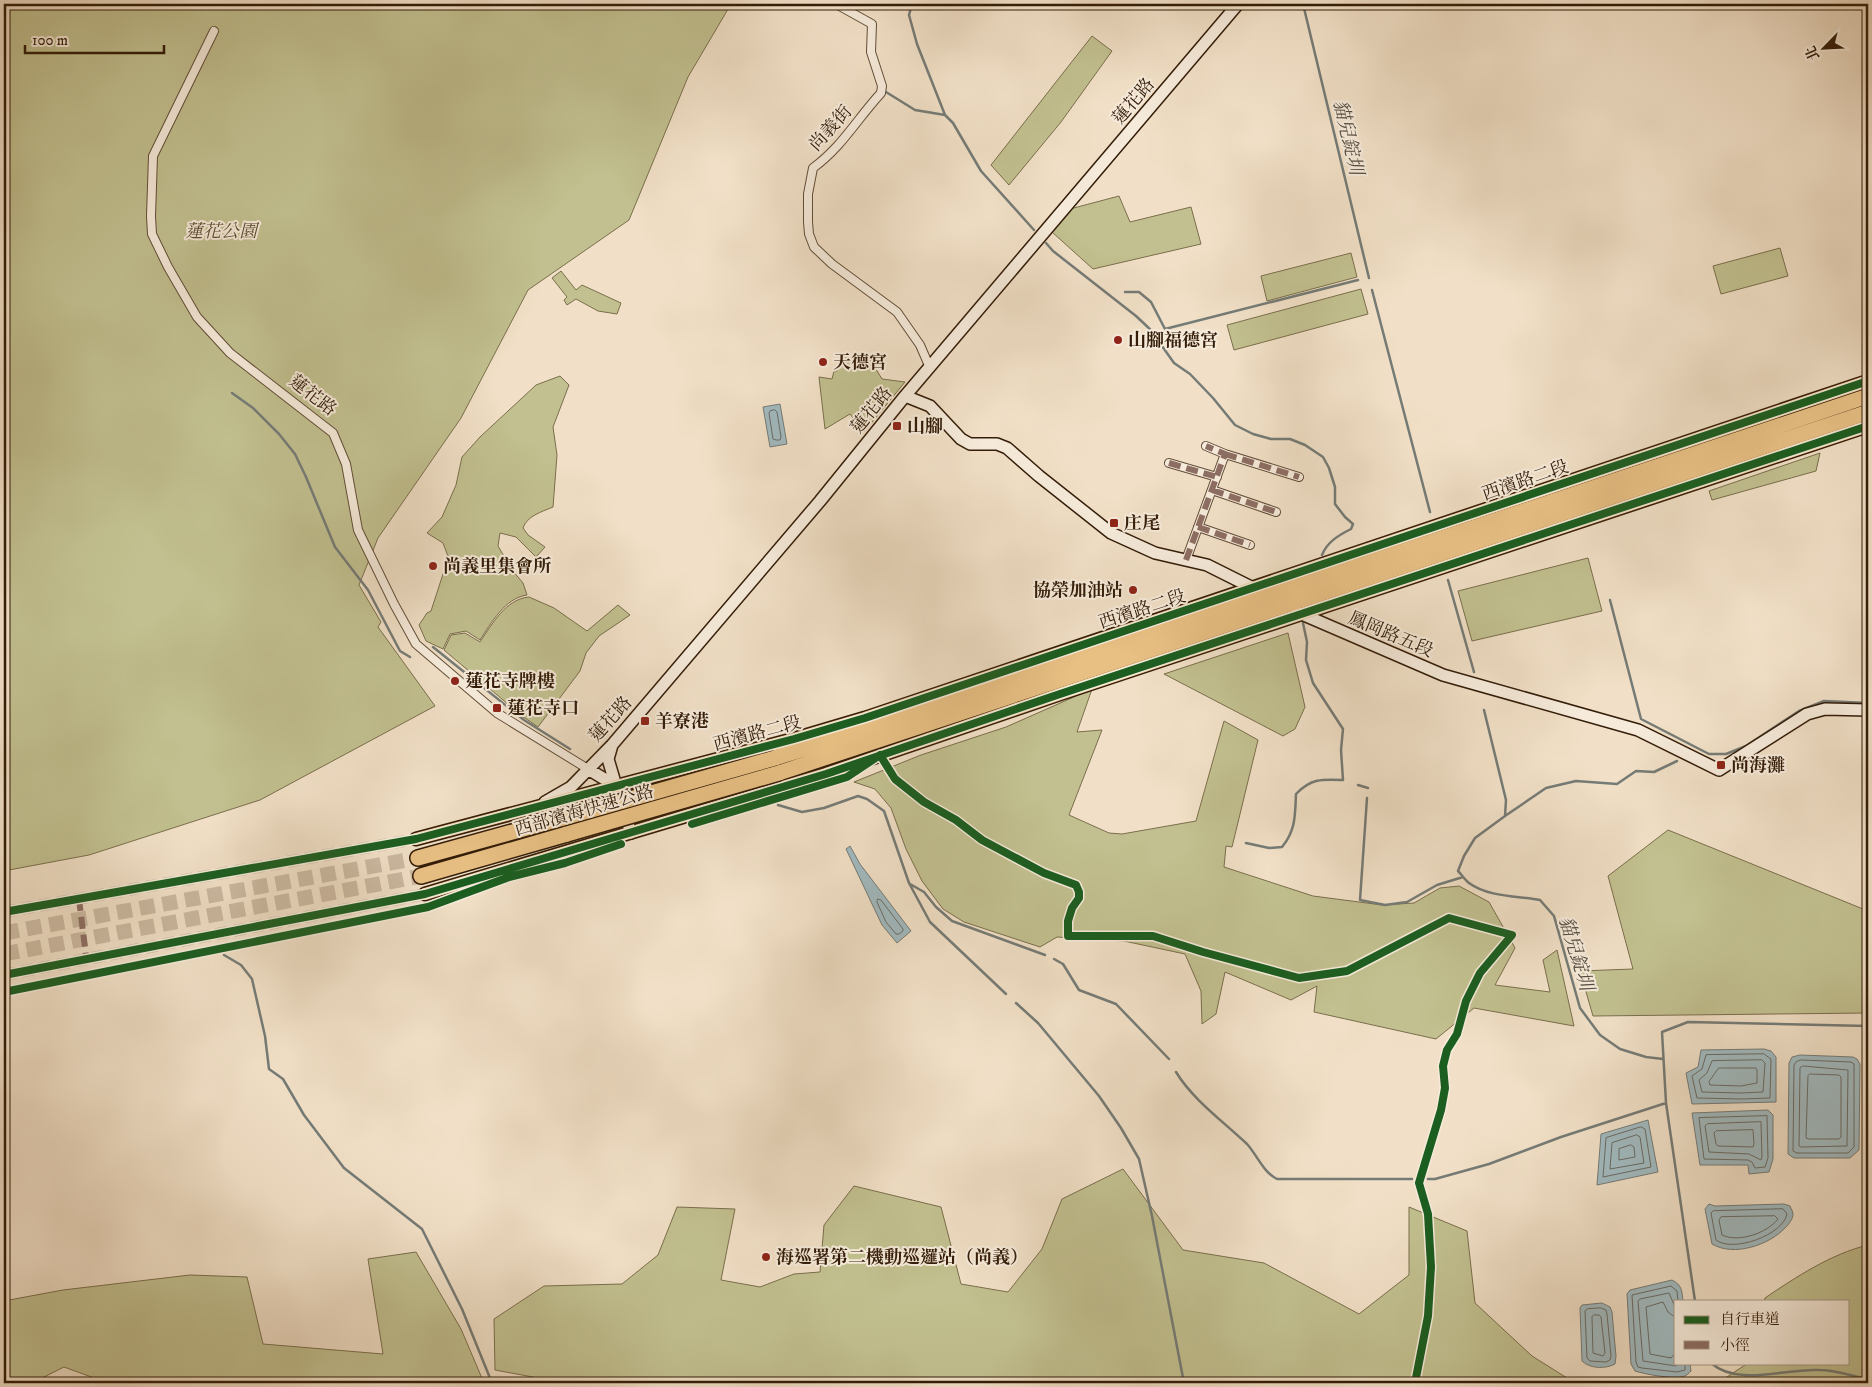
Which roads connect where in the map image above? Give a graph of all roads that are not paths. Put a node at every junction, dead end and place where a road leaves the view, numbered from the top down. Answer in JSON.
{"nodes":[{"id":1,"x":836,"y":4,"type":"edge"},
{"id":2,"x":1238,"y":4,"type":"edge"},
{"id":3,"x":214,"y":31,"type":"dead end"},
{"id":4,"x":930,"y":368,"type":"junction"},
{"id":5,"x":1868,"y":381,"type":"edge"},
{"id":6,"x":905,"y":396,"type":"junction"},
{"id":7,"x":1868,"y":396,"type":"edge"},
{"id":8,"x":1868,"y":412,"type":"edge"},
{"id":9,"x":1868,"y":426,"type":"edge"},
{"id":10,"x":1206,"y":446,"type":"dead end"},
{"id":11,"x":1226,"y":454,"type":"junction"},
{"id":12,"x":1169,"y":463,"type":"dead end"},
{"id":13,"x":1217,"y":477,"type":"junction"},
{"id":14,"x":1300,"y":477,"type":"dead end"},
{"id":15,"x":1212,"y":490,"type":"junction"},
{"id":16,"x":1276,"y":512,"type":"dead end"},
{"id":17,"x":1198,"y":527,"type":"junction"},
{"id":18,"x":1250,"y":545,"type":"dead end"},
{"id":19,"x":1186,"y":560,"type":"junction"},
{"id":20,"x":1253,"y":588,"type":"junction"},
{"id":21,"x":1267,"y":595,"type":"junction"},
{"id":22,"x":1283,"y":606,"type":"junction"},
{"id":23,"x":1302,"y":614,"type":"junction"},
{"id":24,"x":1868,"y":710,"type":"edge"},
{"id":25,"x":612,"y":745,"type":"junction"},
{"id":26,"x":777,"y":766,"type":"junction"},
{"id":27,"x":588,"y":769,"type":"junction"},
{"id":28,"x":616,"y":786,"type":"junction"},
{"id":29,"x":535,"y":808,"type":"junction"},
{"id":30,"x":631,"y":833,"type":"junction"},
{"id":31,"x":416,"y":839,"type":"tunnel mouth"},
{"id":32,"x":418,"y":858,"type":"tunnel mouth"},
{"id":33,"x":421,"y":876,"type":"tunnel mouth"},
{"id":34,"x":425,"y":894,"type":"tunnel mouth"}],
"edges":[{"from":1,"to":4,"type":"street","name":"尚義街"},
{"from":2,"to":4,"type":"street","name":"蓮花路"},
{"from":3,"to":27,"type":"street","name":"蓮花路"},
{"from":4,"to":6,"type":"street","name":"蓮花路"},
{"from":5,"to":20,"type":"main road","name":"西濱路二段"},
{"from":6,"to":19,"type":"street","name":"鳳岡路五段"},
{"from":6,"to":25,"type":"street","name":"蓮花路"},
{"from":7,"to":21,"type":"highway","name":"西部濱海快速公路"},
{"from":8,"to":22,"type":"highway","name":"西部濱海快速公路"},
{"from":9,"to":23,"type":"main road"},
{"from":10,"to":11,"type":"street"},
{"from":11,"to":13,"type":"street"},
{"from":11,"to":14,"type":"street"},
{"from":12,"to":13,"type":"street"},
{"from":13,"to":15,"type":"street"},
{"from":15,"to":16,"type":"street"},
{"from":15,"to":17,"type":"street"},
{"from":17,"to":18,"type":"street"},
{"from":17,"to":19,"type":"street"},
{"from":19,"to":20,"type":"street","name":"鳳岡路五段"},
{"from":20,"to":21,"type":"street","name":"鳳岡路五段"},
{"from":20,"to":28,"type":"main road","name":"西濱路二段"},
{"from":21,"to":22,"type":"street","name":"鳳岡路五段"},
{"from":21,"to":26,"type":"highway","name":"西部濱海快速公路"},
{"from":22,"to":23,"type":"street","name":"鳳岡路五段"},
{"from":22,"to":26,"type":"highway","name":"西部濱海快速公路"},
{"from":23,"to":24,"type":"street","name":"鳳岡路五段"},
{"from":23,"to":30,"type":"main road"},
{"from":25,"to":27,"type":"street","name":"蓮花路"},
{"from":25,"to":28,"type":"street"},
{"from":26,"to":32,"type":"highway","name":"西部濱海快速公路","bridge":true},
{"from":26,"to":33,"type":"highway","name":"西部濱海快速公路","bridge":true},
{"from":27,"to":28,"type":"street","name":"蓮花路"},
{"from":27,"to":29,"type":"street"},
{"from":28,"to":29,"type":"main road","name":"西濱路二段"},
{"from":28,"to":30,"type":"street"},
{"from":29,"to":31,"type":"main road","name":"西濱路二段"},
{"from":30,"to":34,"type":"main road"}]}
